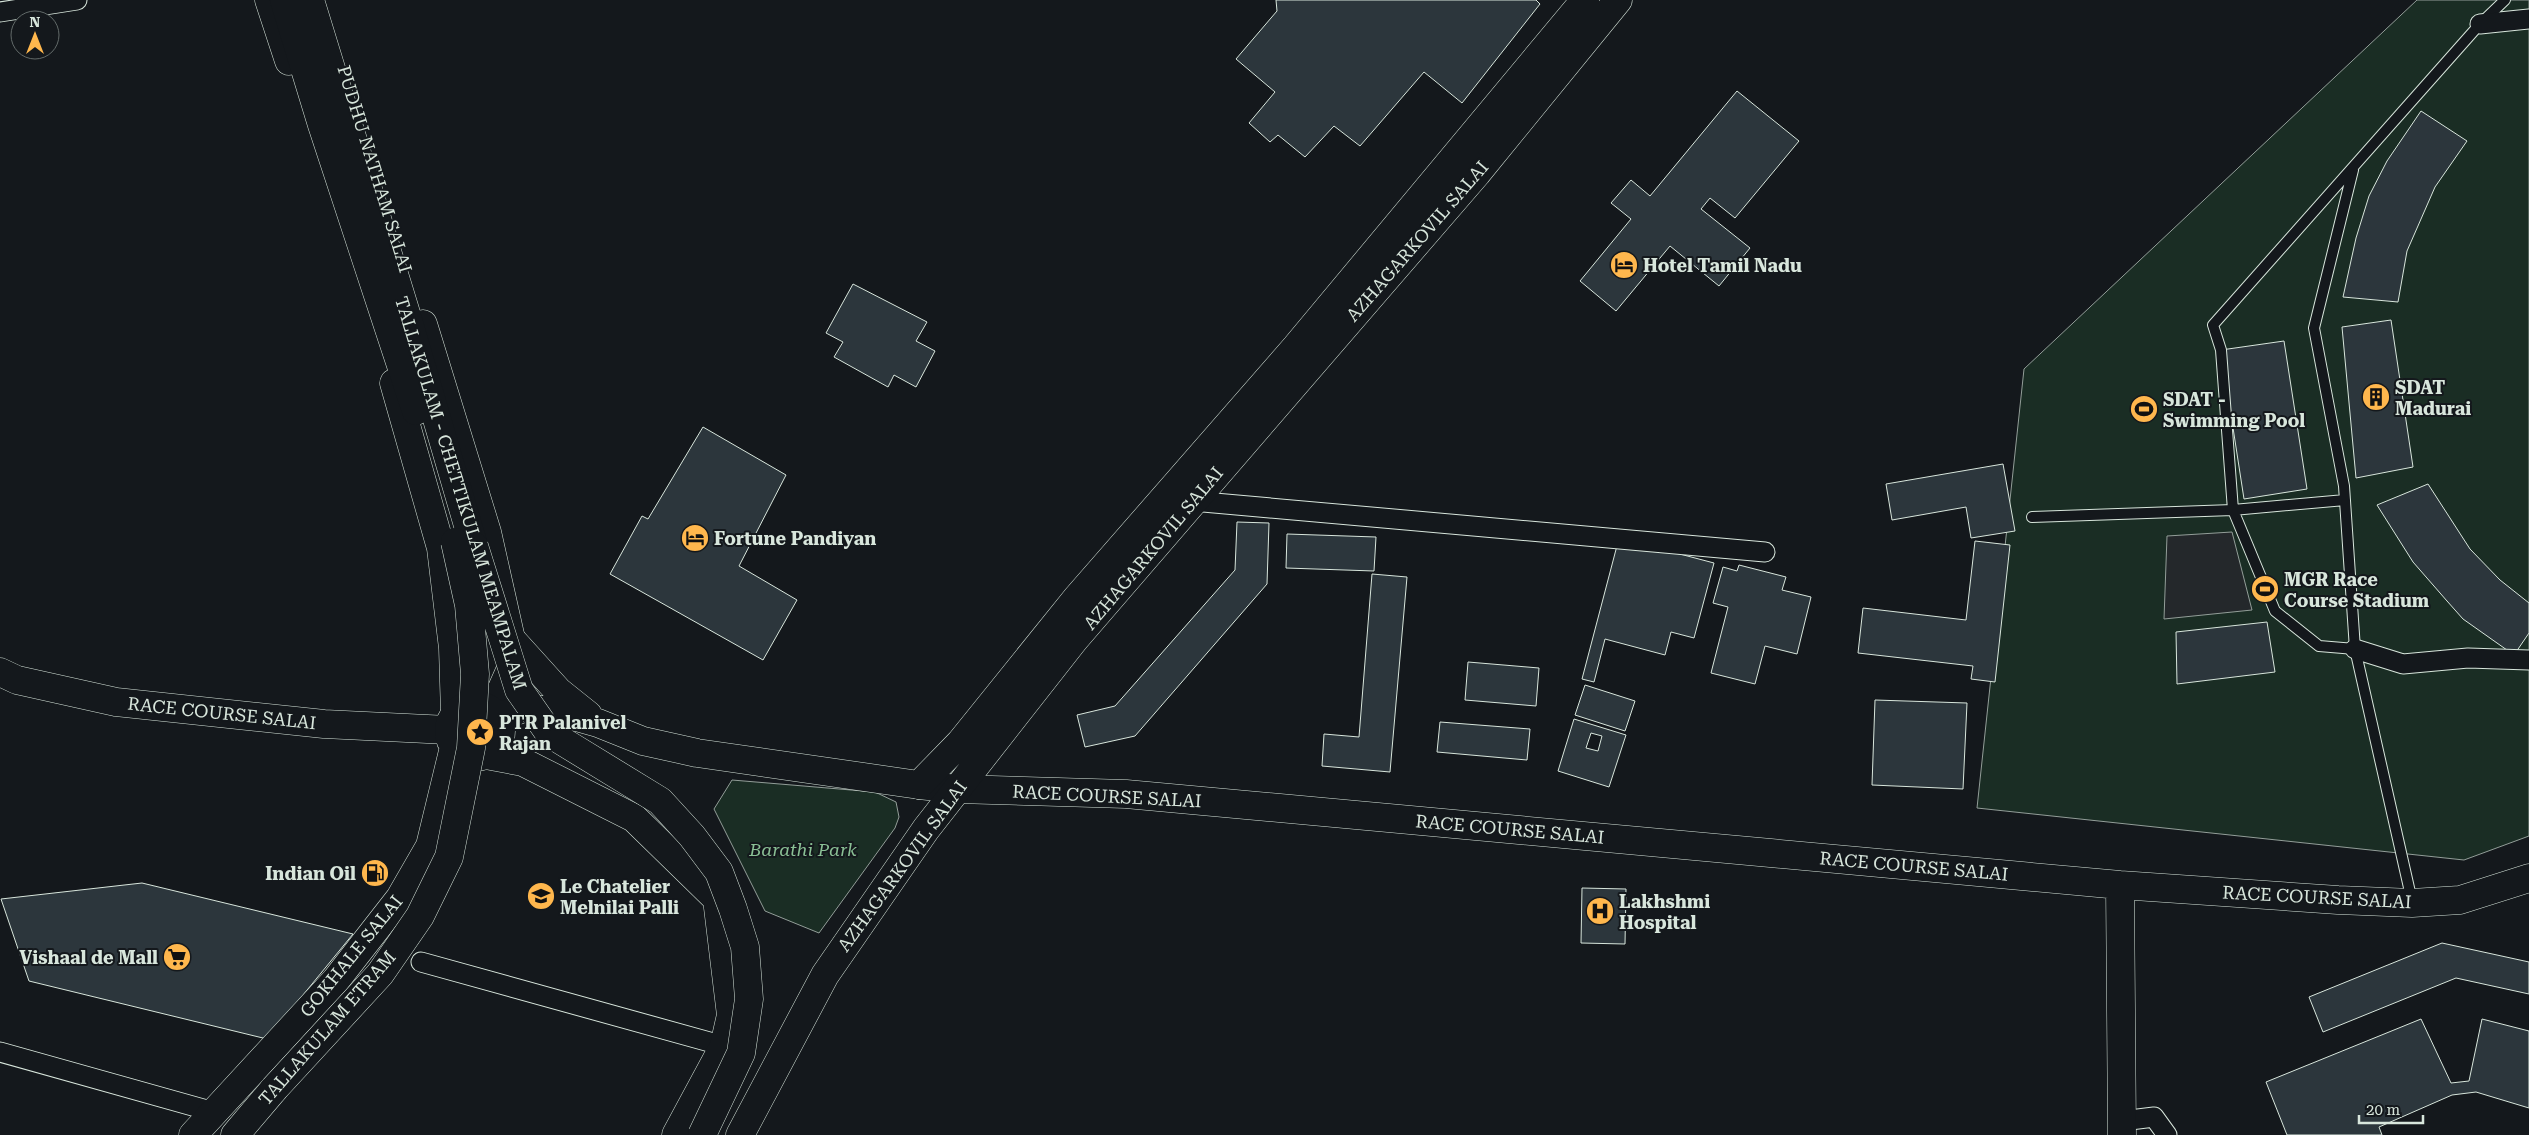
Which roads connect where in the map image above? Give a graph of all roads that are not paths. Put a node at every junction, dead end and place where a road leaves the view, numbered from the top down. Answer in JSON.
{"nodes":[{"id":1,"x":78,"y":0,"type":"edge"},
{"id":2,"x":269,"y":0,"type":"edge"},
{"id":3,"x":284,"y":0,"type":"edge"},
{"id":4,"x":310,"y":0,"type":"edge"},
{"id":5,"x":324,"y":0,"type":"edge"},
{"id":6,"x":1585,"y":0,"type":"edge"},
{"id":7,"x":1618,"y":0,"type":"edge"},
{"id":8,"x":2505,"y":0,"type":"edge"},
{"id":9,"x":0,"y":12,"type":"edge"},
{"id":10,"x":2529,"y":19,"type":"edge"},
{"id":11,"x":2480,"y":24,"type":"junction"},
{"id":12,"x":2354,"y":167,"type":"junction"},
{"id":13,"x":2345,"y":500,"type":"junction"},
{"id":14,"x":1192,"y":501,"type":"junction"},
{"id":15,"x":2232,"y":510,"type":"junction"},
{"id":16,"x":2032,"y":517,"type":"dead end"},
{"id":17,"x":455,"y":542,"type":"joint"},
{"id":18,"x":1765,"y":552,"type":"dead end"},
{"id":19,"x":511,"y":639,"type":"junction"},
{"id":20,"x":2355,"y":649,"type":"junction"},
{"id":21,"x":2529,"y":660,"type":"edge"},
{"id":22,"x":0,"y":672,"type":"edge"},
{"id":23,"x":494,"y":714,"type":"junction"},
{"id":24,"x":598,"y":723,"type":"junction"},
{"id":25,"x":452,"y":730,"type":"junction"},
{"id":26,"x":486,"y":755,"type":"junction"},
{"id":27,"x":919,"y":786,"type":"junction"},
{"id":28,"x":957,"y":789,"type":"junction"},
{"id":29,"x":926,"y":829,"type":"junction"},
{"id":30,"x":2529,"y":878,"type":"edge"},
{"id":31,"x":2120,"y":885,"type":"junction"},
{"id":32,"x":2412,"y":903,"type":"junction"},
{"id":33,"x":421,"y":962,"type":"dead end"},
{"id":34,"x":724,"y":1046,"type":"junction"},
{"id":35,"x":0,"y":1052,"type":"edge"},
{"id":36,"x":214,"y":1112,"type":"junction"},
{"id":37,"x":2122,"y":1128,"type":"edge"},
{"id":38,"x":193,"y":1135,"type":"edge"},
{"id":39,"x":234,"y":1135,"type":"edge"},
{"id":40,"x":676,"y":1135,"type":"edge"},
{"id":41,"x":702,"y":1135,"type":"edge"},
{"id":42,"x":740,"y":1135,"type":"edge"},
{"id":43,"x":2167,"y":1135,"type":"edge"}],
"edges":[{"from":1,"to":9,"type":"street"},
{"from":2,"to":25,"type":"main road"},
{"from":3,"to":17,"type":"main road","name":"TALLAKULAM - CHETTIKULAM MEAMPALAM"},
{"from":4,"to":41,"type":"main road","name":"TALLAKULAM - CHETTIKULAM MEAMPALAM","bridge":true},
{"from":5,"to":19,"type":"main road","name":"PUDHU NATHAM SALAI"},
{"from":6,"to":27,"type":"main road","name":"AZHAGARKOVIL SALAI"},
{"from":7,"to":14,"type":"main road","name":"AZHAGARKOVIL SALAI"},
{"from":8,"to":11,"type":"lane"},
{"from":10,"to":11,"type":"street"},
{"from":11,"to":12,"type":"lane"},
{"from":12,"to":13,"type":"lane"},
{"from":12,"to":15,"type":"lane"},
{"from":13,"to":15,"type":"lane"},
{"from":13,"to":20,"type":"lane"},
{"from":14,"to":18,"type":"street"},
{"from":14,"to":28,"type":"main road","name":"AZHAGARKOVIL SALAI"},
{"from":15,"to":16,"type":"lane"},
{"from":15,"to":20,"type":"lane"},
{"from":17,"to":39,"type":"main road","name":"TALLAKULAM ETRAM","bridge":true},
{"from":19,"to":23,"type":"main road","name":"PUDHU NATHAM SALAI"},
{"from":19,"to":24,"type":"main road"},
{"from":20,"to":21,"type":"street"},
{"from":20,"to":32,"type":"lane"},
{"from":22,"to":25,"type":"main road","name":"RACE COURSE SALAI"},
{"from":23,"to":24,"type":"main road","name":"RACE COURSE SALAI"},
{"from":23,"to":25,"type":"main road"},
{"from":23,"to":26,"type":"main road"},
{"from":24,"to":27,"type":"main road","name":"RACE COURSE SALAI"},
{"from":25,"to":26,"type":"main road"},
{"from":25,"to":36,"type":"main road","name":"GOKHALE SALAI"},
{"from":26,"to":34,"type":"main road"},
{"from":27,"to":28,"type":"main road","name":"RACE COURSE SALAI"},
{"from":27,"to":29,"type":"main road"},
{"from":28,"to":29,"type":"main road","name":"AZHAGARKOVIL SALAI"},
{"from":28,"to":31,"type":"main road","name":"RACE COURSE SALAI"},
{"from":29,"to":42,"type":"main road","name":"AZHAGARKOVIL SALAI"},
{"from":30,"to":32,"type":"main road","name":"RACE COURSE SALAI"},
{"from":31,"to":32,"type":"main road","name":"RACE COURSE SALAI"},
{"from":31,"to":37,"type":"main road"},
{"from":33,"to":34,"type":"street"},
{"from":34,"to":40,"type":"main road"},
{"from":35,"to":36,"type":"street"},
{"from":36,"to":38,"type":"main road","name":"GOKHALE SALAI"},
{"from":37,"to":43,"type":"street"}]}
